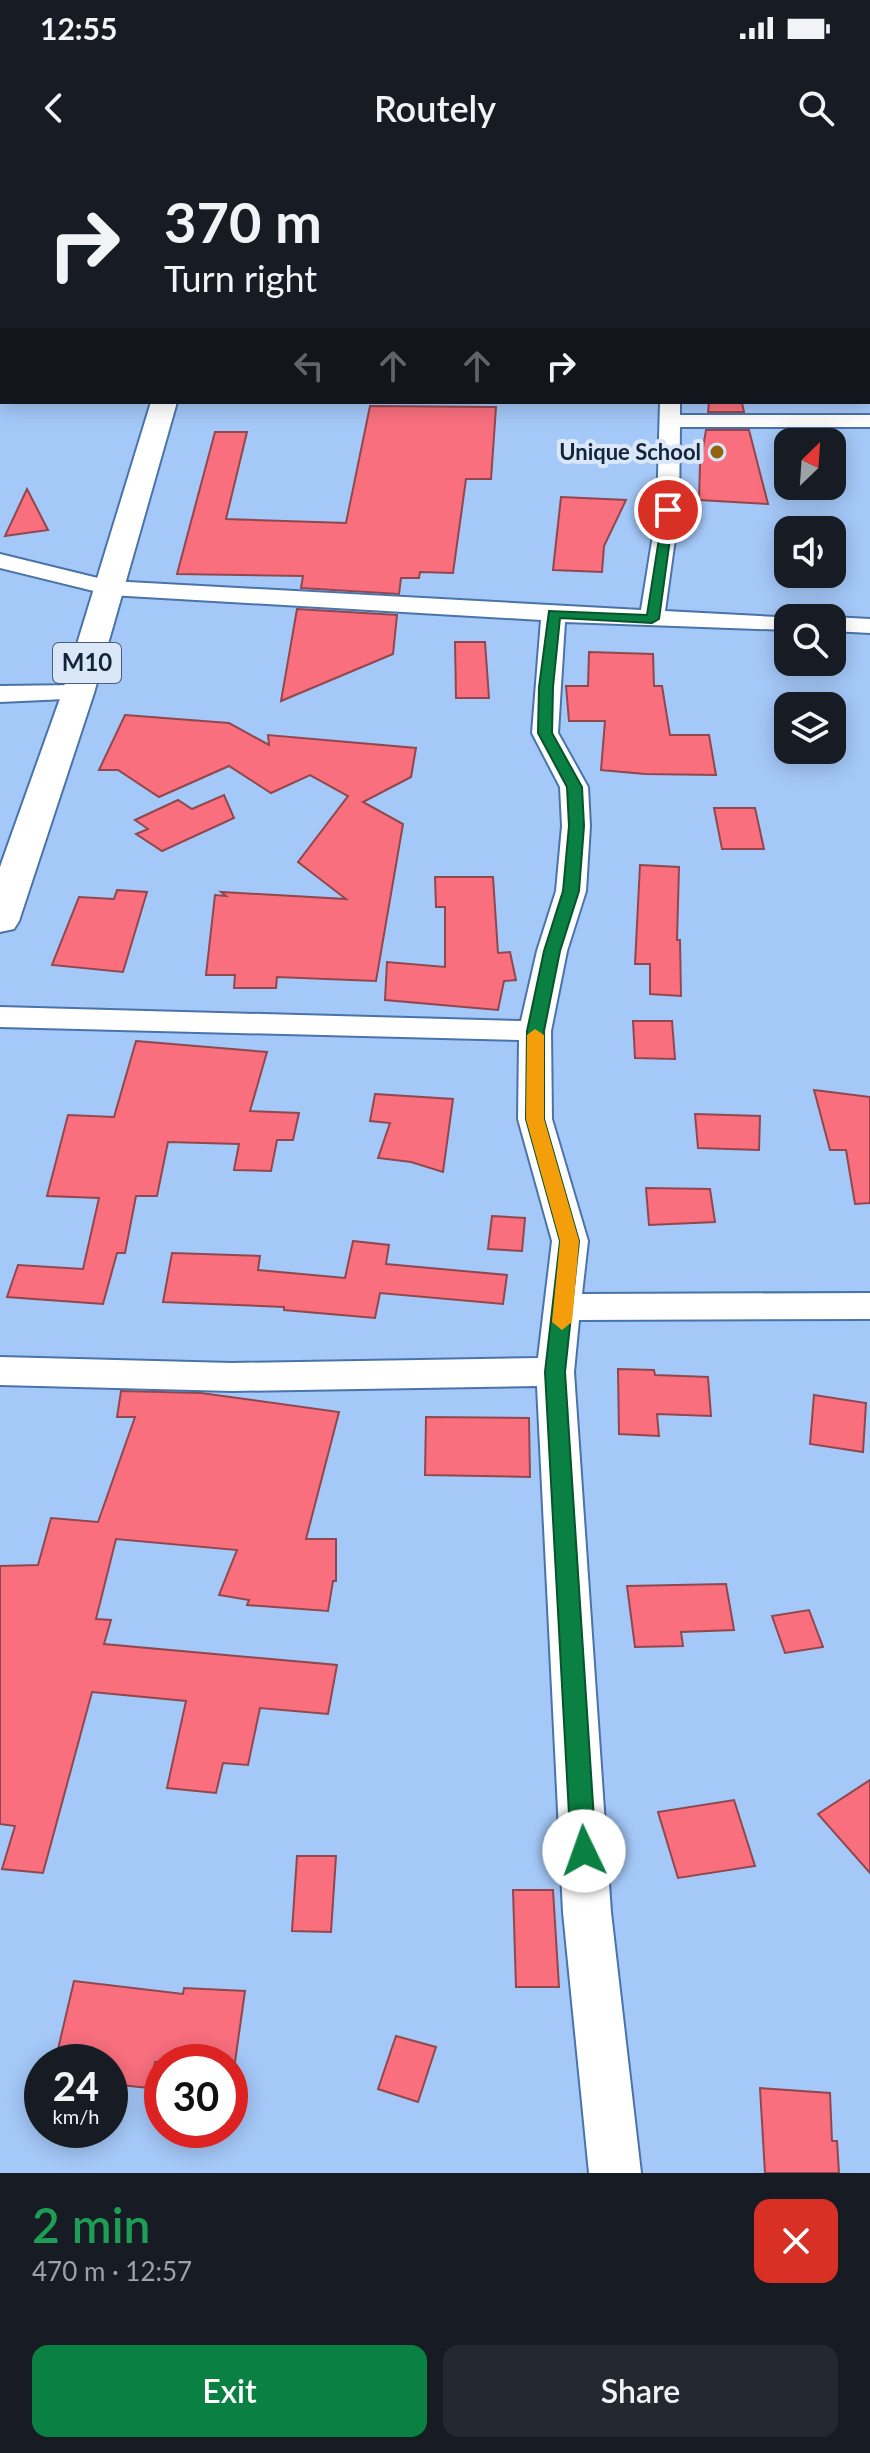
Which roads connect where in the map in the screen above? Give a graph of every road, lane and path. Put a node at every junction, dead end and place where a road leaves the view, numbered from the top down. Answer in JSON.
{"nodes":[{"id":1,"x":163,"y":404,"type":"edge"},
{"id":2,"x":670,"y":411,"type":"edge"},
{"id":3,"x":870,"y":421,"type":"edge"},
{"id":4,"x":0,"y":561,"type":"edge"},
{"id":5,"x":110,"y":588,"type":"junction"},
{"id":6,"x":554,"y":614,"type":"junction"},
{"id":7,"x":652,"y":619,"type":"junction"},
{"id":8,"x":774,"y":623,"type":"edge"},
{"id":9,"x":846,"y":625,"type":"edge"},
{"id":10,"x":870,"y":626,"type":"edge"},
{"id":11,"x":78,"y":693,"type":"junction"},
{"id":12,"x":0,"y":694,"type":"edge"},
{"id":13,"x":0,"y":921,"type":"edge"},
{"id":14,"x":0,"y":1017,"type":"edge"},
{"id":15,"x":535,"y":1031,"type":"junction"},
{"id":16,"x":870,"y":1306,"type":"edge"},
{"id":17,"x":564,"y":1307,"type":"junction"},
{"id":18,"x":0,"y":1371,"type":"edge"},
{"id":19,"x":555,"y":1372,"type":"junction"},
{"id":20,"x":615,"y":2173,"type":"edge"}],
"edges":[{"from":1,"to":5,"type":"main road","number":"M10"},
{"from":2,"to":3,"type":"street"},
{"from":2,"to":7,"type":"street"},
{"from":4,"to":5,"type":"street"},
{"from":5,"to":6,"type":"street"},
{"from":5,"to":11,"type":"main road","number":"M10"},
{"from":6,"to":7,"type":"street"},
{"from":6,"to":15,"type":"street"},
{"from":7,"to":8,"type":"street"},
{"from":9,"to":10,"type":"street"},
{"from":11,"to":12,"type":"street"},
{"from":11,"to":13,"type":"main road","number":"M10"},
{"from":14,"to":15,"type":"street"},
{"from":15,"to":17,"type":"street"},
{"from":16,"to":17,"type":"street"},
{"from":17,"to":19,"type":"street"},
{"from":18,"to":19,"type":"street"},
{"from":19,"to":20,"type":"street"}]}
